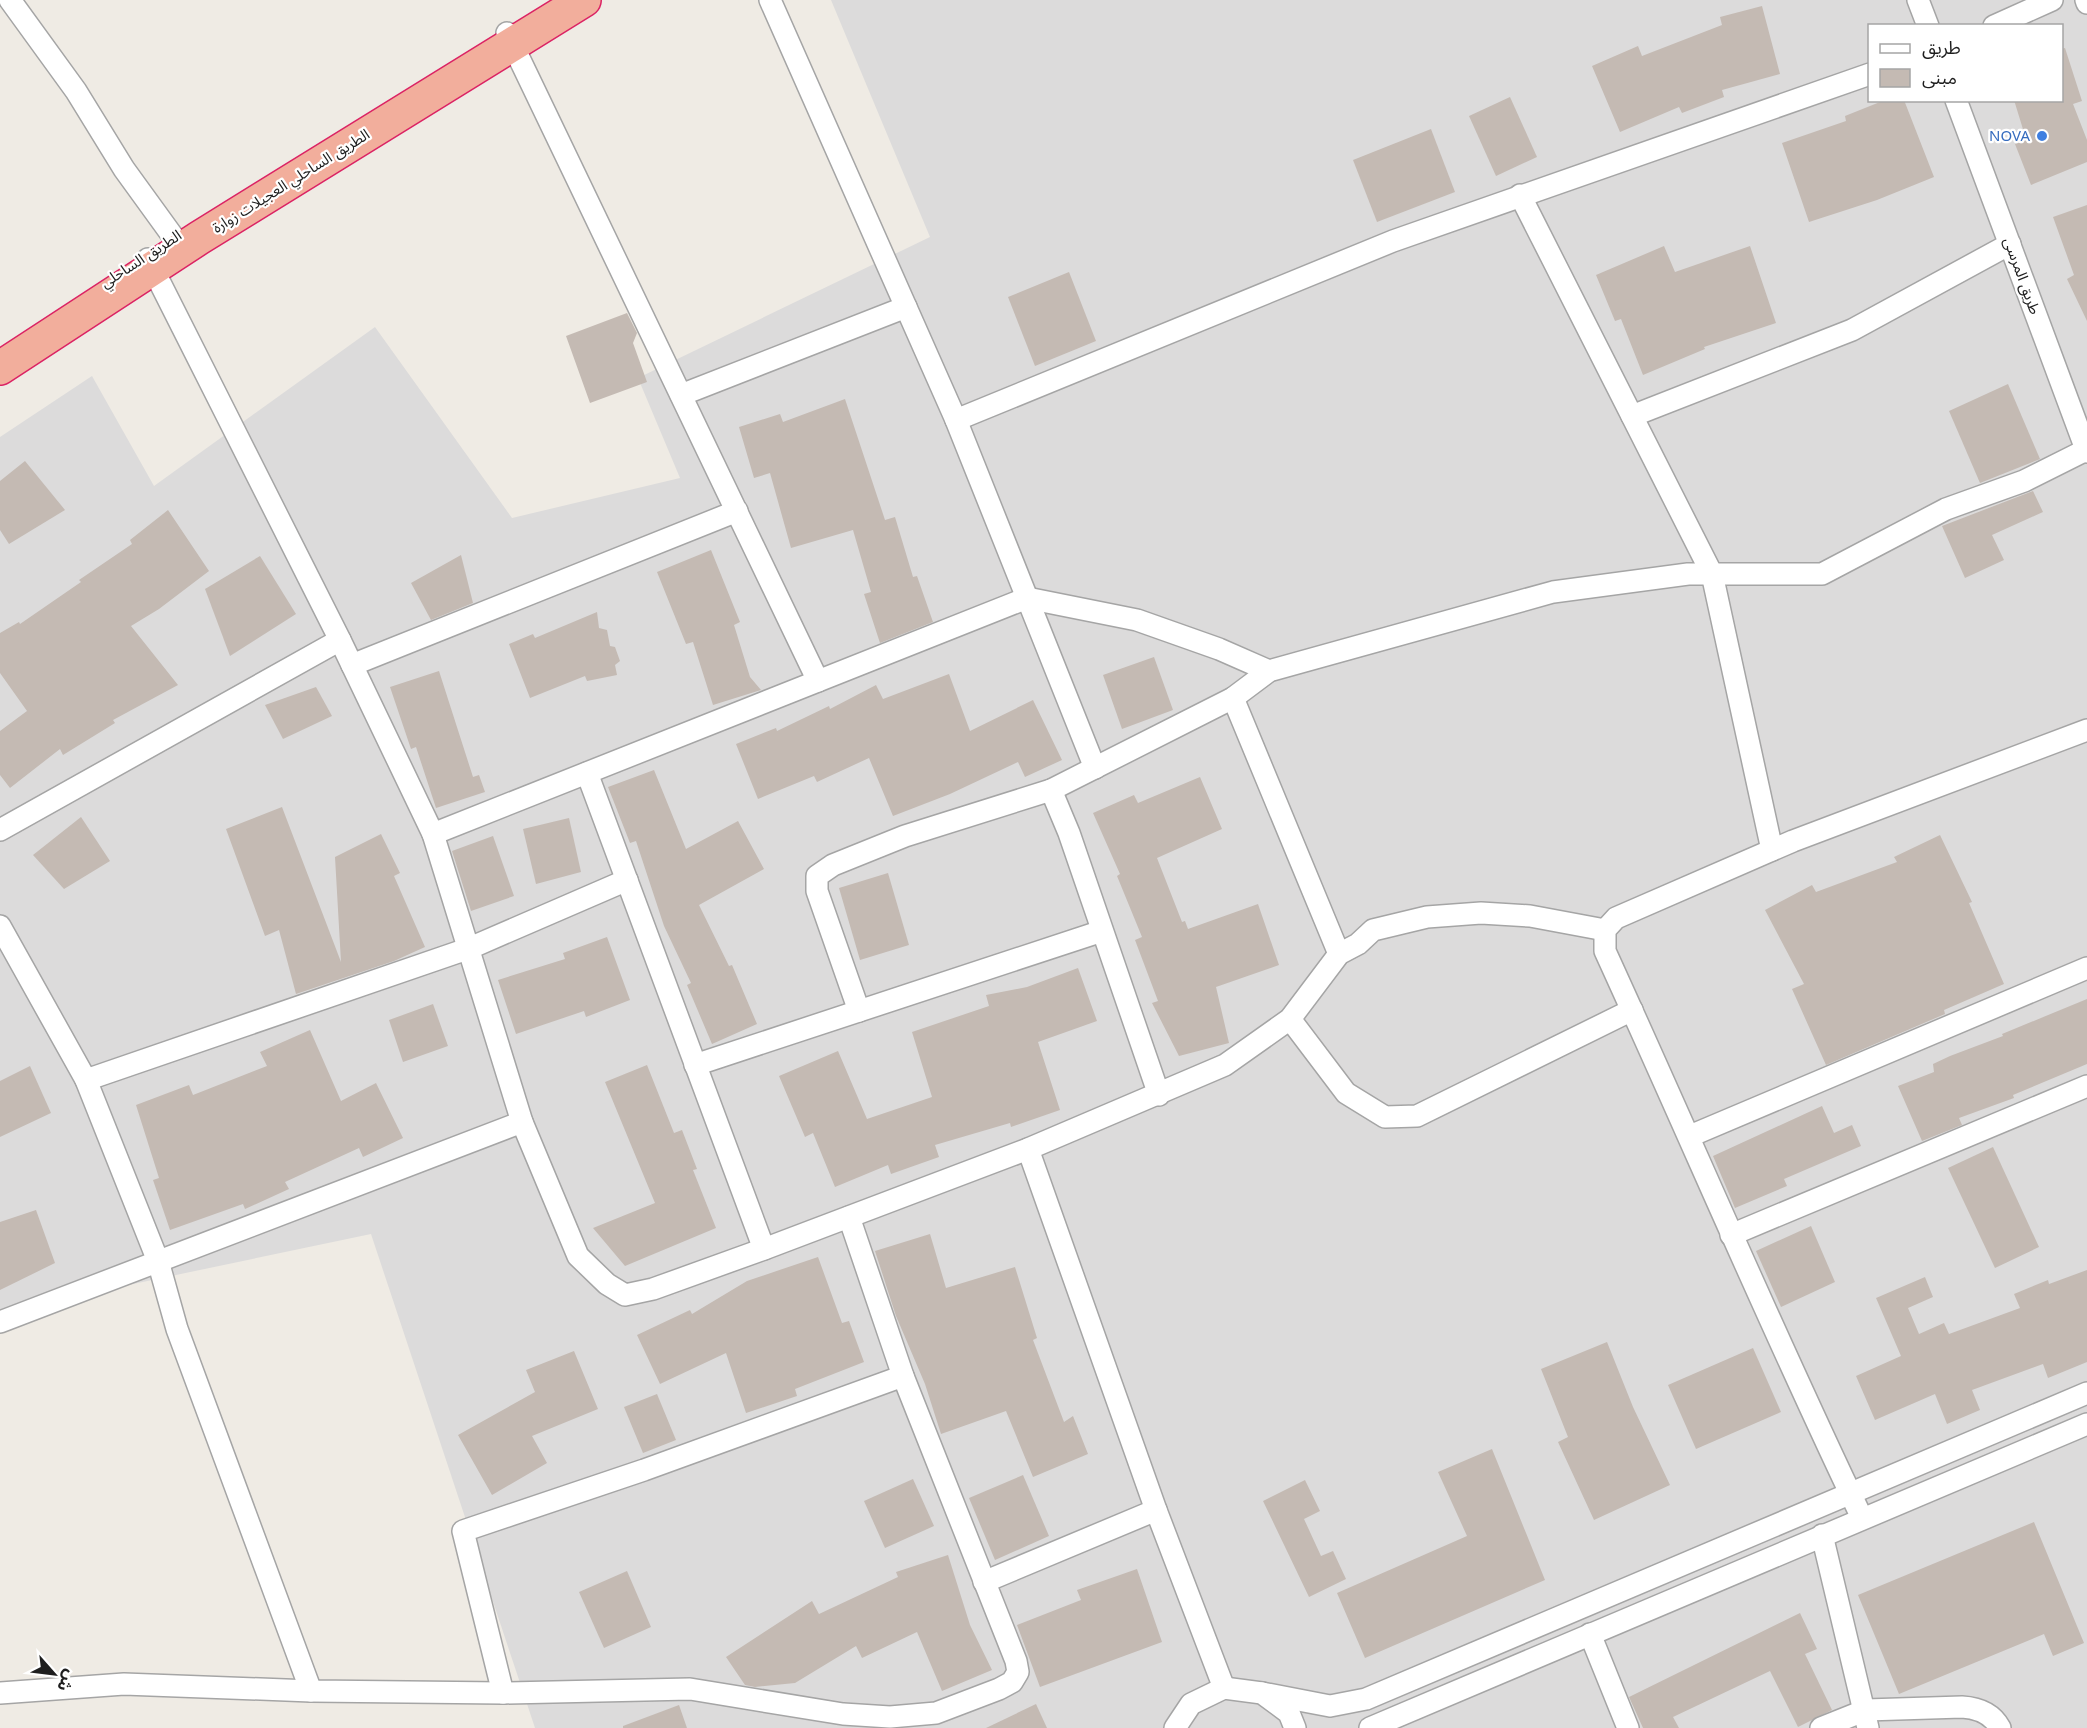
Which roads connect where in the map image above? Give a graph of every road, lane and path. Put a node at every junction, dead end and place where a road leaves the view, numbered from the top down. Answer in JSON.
{"nodes":[{"id":1,"x":10,"y":0,"type":"edge"},
{"id":2,"x":558,"y":0,"type":"edge"},
{"id":3,"x":584,"y":0,"type":"edge"},
{"id":4,"x":770,"y":0,"type":"edge"},
{"id":5,"x":1918,"y":0,"type":"edge"},
{"id":6,"x":2052,"y":0,"type":"edge"},
{"id":7,"x":1927,"y":24,"type":"edge"},
{"id":8,"x":1998,"y":24,"type":"edge"},
{"id":9,"x":509,"y":39,"type":"junction"},
{"id":10,"x":1868,"y":74,"type":"edge"},
{"id":11,"x":1957,"y":102,"type":"edge"},
{"id":12,"x":1520,"y":195,"type":"junction"},
{"id":13,"x":174,"y":237,"type":"junction"},
{"id":14,"x":2010,"y":244,"type":"junction"},
{"id":15,"x":149,"y":262,"type":"junction"},
{"id":16,"x":906,"y":307,"type":"junction"},
{"id":17,"x":0,"y":351,"type":"edge"},
{"id":18,"x":0,"y":368,"type":"edge"},
{"id":19,"x":681,"y":395,"type":"junction"},
{"id":20,"x":1632,"y":416,"type":"junction"},
{"id":21,"x":956,"y":420,"type":"junction"},
{"id":22,"x":2086,"y":451,"type":"edge"},
{"id":23,"x":736,"y":511,"type":"junction"},
{"id":24,"x":1712,"y":574,"type":"junction"},
{"id":25,"x":1028,"y":598,"type":"junction"},
{"id":26,"x":340,"y":640,"type":"junction"},
{"id":27,"x":352,"y":665,"type":"junction"},
{"id":28,"x":1269,"y":671,"type":"junction"},
{"id":29,"x":818,"y":681,"type":"junction"},
{"id":30,"x":1233,"y":698,"type":"junction"},
{"id":31,"x":2087,"y":730,"type":"edge"},
{"id":32,"x":1095,"y":768,"type":"junction"},
{"id":33,"x":587,"y":773,"type":"junction"},
{"id":34,"x":1051,"y":790,"type":"junction"},
{"id":35,"x":0,"y":830,"type":"edge"},
{"id":36,"x":433,"y":834,"type":"junction"},
{"id":37,"x":1772,"y":850,"type":"junction"},
{"id":38,"x":627,"y":880,"type":"junction"},
{"id":39,"x":0,"y":926,"type":"edge"},
{"id":40,"x":1605,"y":930,"type":"junction"},
{"id":41,"x":1102,"y":932,"type":"junction"},
{"id":42,"x":470,"y":948,"type":"junction"},
{"id":43,"x":1339,"y":954,"type":"junction"},
{"id":44,"x":2087,"y":968,"type":"edge"},
{"id":45,"x":1632,"y":1010,"type":"junction"},
{"id":46,"x":859,"y":1011,"type":"junction"},
{"id":47,"x":1290,"y":1019,"type":"junction"},
{"id":48,"x":695,"y":1065,"type":"junction"},
{"id":49,"x":86,"y":1080,"type":"junction"},
{"id":50,"x":2087,"y":1086,"type":"edge"},
{"id":51,"x":1159,"y":1095,"type":"junction"},
{"id":52,"x":522,"y":1122,"type":"junction"},
{"id":53,"x":1690,"y":1136,"type":"junction"},
{"id":54,"x":1028,"y":1149,"type":"junction"},
{"id":55,"x":849,"y":1217,"type":"junction"},
{"id":56,"x":1731,"y":1234,"type":"junction"},
{"id":57,"x":764,"y":1249,"type":"junction"},
{"id":58,"x":158,"y":1262,"type":"junction"},
{"id":59,"x":0,"y":1322,"type":"edge"},
{"id":60,"x":903,"y":1376,"type":"junction"},
{"id":61,"x":2087,"y":1393,"type":"edge"},
{"id":62,"x":2087,"y":1424,"type":"edge"},
{"id":63,"x":1851,"y":1494,"type":"junction"},
{"id":64,"x":1156,"y":1510,"type":"junction"},
{"id":65,"x":1862,"y":1518,"type":"junction"},
{"id":66,"x":1822,"y":1535,"type":"junction"},
{"id":67,"x":984,"y":1582,"type":"junction"},
{"id":68,"x":1590,"y":1634,"type":"junction"},
{"id":69,"x":1224,"y":1688,"type":"junction"},
{"id":70,"x":311,"y":1692,"type":"junction"},
{"id":71,"x":0,"y":1693,"type":"edge"},
{"id":72,"x":503,"y":1693,"type":"junction"},
{"id":73,"x":1262,"y":1693,"type":"junction"},
{"id":74,"x":1867,"y":1719,"type":"edge"},
{"id":75,"x":1175,"y":1728,"type":"edge"},
{"id":76,"x":1295,"y":1728,"type":"edge"},
{"id":77,"x":1370,"y":1728,"type":"edge"},
{"id":78,"x":1628,"y":1728,"type":"edge"},
{"id":79,"x":1821,"y":1728,"type":"edge"},
{"id":80,"x":2000,"y":1728,"type":"edge"}],
"edges":[{"from":1,"to":13,"type":"street"},
{"from":2,"to":9,"type":"highway","name":"الطريق الساحلي"},
{"from":3,"to":9,"type":"highway","name":"الطريق الساحلي العجيلات زوارة"},
{"from":4,"to":16,"type":"street"},
{"from":5,"to":7,"type":"street"},
{"from":6,"to":8,"type":"street"},
{"from":9,"to":13,"type":"highway","name":"الطريق الساحلي"},
{"from":9,"to":15,"type":"highway","name":"الطريق الساحلي العجيلات زوارة"},
{"from":9,"to":19,"type":"street"},
{"from":10,"to":12,"type":"street"},
{"from":11,"to":14,"type":"street","name":"طريق المرسى"},
{"from":12,"to":20,"type":"street"},
{"from":12,"to":21,"type":"street"},
{"from":13,"to":15,"type":"highway","name":"الطريق الساحلي"},
{"from":14,"to":20,"type":"street"},
{"from":14,"to":22,"type":"street","name":"طريق المرسى"},
{"from":15,"to":17,"type":"highway","name":"الطريق الساحلي"},
{"from":15,"to":18,"type":"highway","name":"الطريق الساحلي العجيلات زوارة"},
{"from":15,"to":26,"type":"street"},
{"from":16,"to":19,"type":"street"},
{"from":16,"to":21,"type":"street"},
{"from":19,"to":23,"type":"street"},
{"from":20,"to":24,"type":"street"},
{"from":21,"to":25,"type":"street"},
{"from":22,"to":24,"type":"street"},
{"from":23,"to":27,"type":"street"},
{"from":23,"to":29,"type":"street"},
{"from":24,"to":28,"type":"street"},
{"from":24,"to":37,"type":"street"},
{"from":25,"to":28,"type":"street"},
{"from":25,"to":29,"type":"street"},
{"from":25,"to":32,"type":"street"},
{"from":26,"to":27,"type":"street"},
{"from":26,"to":35,"type":"street"},
{"from":27,"to":36,"type":"street"},
{"from":28,"to":30,"type":"street"},
{"from":29,"to":33,"type":"street"},
{"from":30,"to":32,"type":"street"},
{"from":30,"to":43,"type":"street"},
{"from":31,"to":37,"type":"street"},
{"from":32,"to":34,"type":"street"},
{"from":33,"to":36,"type":"street"},
{"from":33,"to":38,"type":"street"},
{"from":34,"to":41,"type":"street"},
{"from":34,"to":46,"type":"street"},
{"from":36,"to":42,"type":"street"},
{"from":37,"to":40,"type":"street"},
{"from":38,"to":42,"type":"street"},
{"from":38,"to":48,"type":"street"},
{"from":39,"to":49,"type":"street"},
{"from":40,"to":43,"type":"street"},
{"from":40,"to":45,"type":"street"},
{"from":41,"to":46,"type":"street"},
{"from":41,"to":51,"type":"street"},
{"from":42,"to":49,"type":"street"},
{"from":42,"to":52,"type":"street"},
{"from":43,"to":47,"type":"street"},
{"from":44,"to":53,"type":"street"},
{"from":45,"to":47,"type":"street"},
{"from":45,"to":53,"type":"street"},
{"from":46,"to":48,"type":"street"},
{"from":47,"to":51,"type":"street"},
{"from":48,"to":57,"type":"street"},
{"from":49,"to":58,"type":"street"},
{"from":50,"to":56,"type":"street"},
{"from":51,"to":54,"type":"street"},
{"from":52,"to":57,"type":"street"},
{"from":52,"to":58,"type":"street"},
{"from":53,"to":56,"type":"street"},
{"from":54,"to":55,"type":"street"},
{"from":54,"to":64,"type":"street"},
{"from":55,"to":57,"type":"street"},
{"from":55,"to":60,"type":"street"},
{"from":56,"to":63,"type":"street"},
{"from":58,"to":59,"type":"street"},
{"from":58,"to":70,"type":"street"},
{"from":60,"to":67,"type":"street"},
{"from":60,"to":72,"type":"street"},
{"from":61,"to":63,"type":"street"},
{"from":62,"to":65,"type":"street"},
{"from":63,"to":65,"type":"street"},
{"from":63,"to":73,"type":"street"},
{"from":64,"to":67,"type":"street"},
{"from":64,"to":69,"type":"street"},
{"from":65,"to":66,"type":"street"},
{"from":66,"to":68,"type":"street"},
{"from":66,"to":74,"type":"street"},
{"from":67,"to":72,"type":"street"},
{"from":68,"to":77,"type":"street"},
{"from":68,"to":78,"type":"street"},
{"from":69,"to":73,"type":"street"},
{"from":69,"to":75,"type":"street"},
{"from":70,"to":71,"type":"street"},
{"from":70,"to":72,"type":"street"},
{"from":73,"to":76,"type":"street"},
{"from":74,"to":79,"type":"street"},
{"from":74,"to":80,"type":"street"}]}
